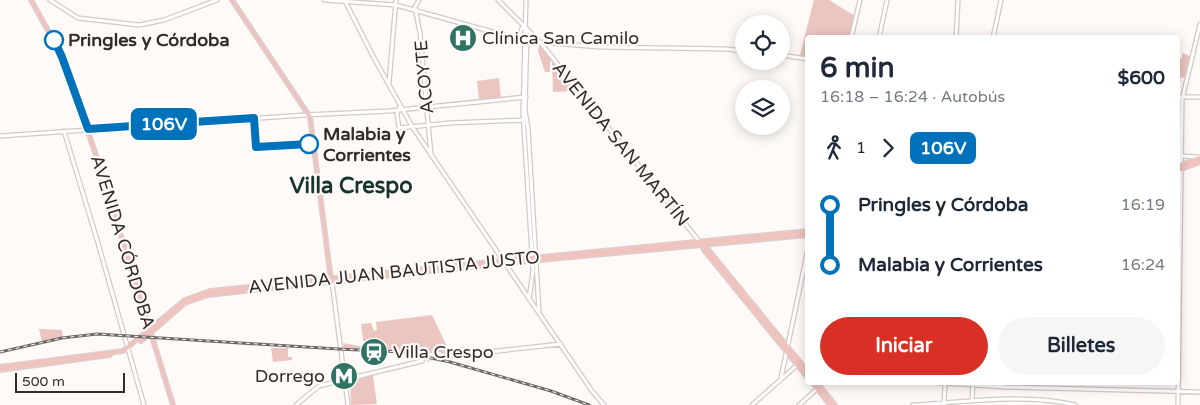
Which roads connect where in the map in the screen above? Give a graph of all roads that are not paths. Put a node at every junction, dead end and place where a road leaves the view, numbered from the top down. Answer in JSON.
{"nodes":[{"id":1,"x":31,"y":0,"type":"edge"},
{"id":2,"x":50,"y":0,"type":"edge"},
{"id":3,"x":218,"y":0,"type":"edge"},
{"id":4,"x":232,"y":0,"type":"edge"},
{"id":5,"x":324,"y":0,"type":"edge"},
{"id":6,"x":332,"y":0,"type":"edge"},
{"id":7,"x":419,"y":0,"type":"edge"},
{"id":8,"x":498,"y":0,"type":"edge"},
{"id":9,"x":526,"y":0,"type":"edge"},
{"id":10,"x":860,"y":0,"type":"edge"},
{"id":11,"x":887,"y":0,"type":"edge"},
{"id":12,"x":958,"y":0,"type":"edge"},
{"id":13,"x":1001,"y":0,"type":"edge"},
{"id":14,"x":345,"y":1,"type":"edge"},
{"id":15,"x":367,"y":1,"type":"edge"},
{"id":16,"x":378,"y":1,"type":"edge"},
{"id":17,"x":396,"y":2,"type":"edge"},
{"id":18,"x":416,"y":10,"type":"junction"},
{"id":19,"x":1200,"y":24,"type":"edge"},
{"id":20,"x":525,"y":27,"type":"junction"},
{"id":21,"x":852,"y":35,"type":"edge"},
{"id":22,"x":880,"y":35,"type":"edge"},
{"id":23,"x":956,"y":35,"type":"edge"},
{"id":24,"x":994,"y":35,"type":"edge"},
{"id":25,"x":518,"y":39,"type":"junction"},
{"id":26,"x":526,"y":41,"type":"junction"},
{"id":27,"x":540,"y":42,"type":"junction"},
{"id":28,"x":545,"y":43,"type":"junction"},
{"id":29,"x":545,"y":48,"type":"junction"},
{"id":30,"x":735,"y":50,"type":"edge"},
{"id":31,"x":790,"y":56,"type":"edge"},
{"id":32,"x":805,"y":59,"type":"edge"},
{"id":33,"x":390,"y":86,"type":"junction"},
{"id":34,"x":1182,"y":97,"type":"junction"},
{"id":35,"x":525,"y":98,"type":"junction"},
{"id":36,"x":1200,"y":98,"type":"edge"},
{"id":37,"x":400,"y":103,"type":"junction"},
{"id":38,"x":426,"y":106,"type":"junction"},
{"id":39,"x":404,"y":109,"type":"junction"},
{"id":40,"x":399,"y":110,"type":"junction"},
{"id":41,"x":389,"y":111,"type":"junction"},
{"id":42,"x":308,"y":114,"type":"junction"},
{"id":43,"x":397,"y":114,"type":"junction"},
{"id":44,"x":525,"y":120,"type":"junction"},
{"id":45,"x":428,"y":125,"type":"junction"},
{"id":46,"x":412,"y":126,"type":"junction"},
{"id":47,"x":88,"y":129,"type":"junction"},
{"id":48,"x":64,"y":131,"type":"junction"},
{"id":49,"x":0,"y":136,"type":"edge"},
{"id":50,"x":431,"y":156,"type":"junction"},
{"id":51,"x":1181,"y":156,"type":"junction"},
{"id":52,"x":1200,"y":159,"type":"edge"},
{"id":53,"x":1180,"y":162,"type":"edge"},
{"id":54,"x":1180,"y":168,"type":"edge"},
{"id":55,"x":805,"y":231,"type":"edge"},
{"id":56,"x":805,"y":235,"type":"edge"},
{"id":57,"x":701,"y":243,"type":"junction"},
{"id":58,"x":534,"y":259,"type":"junction"},
{"id":59,"x":504,"y":262,"type":"junction"},
{"id":60,"x":805,"y":264,"type":"edge"},
{"id":61,"x":535,"y":271,"type":"junction"},
{"id":62,"x":331,"y":280,"type":"junction"},
{"id":63,"x":531,"y":293,"type":"junction"},
{"id":64,"x":526,"y":294,"type":"junction"},
{"id":65,"x":529,"y":299,"type":"junction"},
{"id":66,"x":539,"y":313,"type":"junction"},
{"id":67,"x":150,"y":332,"type":"junction"},
{"id":68,"x":560,"y":344,"type":"junction"},
{"id":69,"x":786,"y":349,"type":"junction"},
{"id":70,"x":128,"y":350,"type":"junction"},
{"id":71,"x":443,"y":357,"type":"tunnel mouth"},
{"id":72,"x":422,"y":361,"type":"tunnel mouth"},
{"id":73,"x":798,"y":365,"type":"junction"},
{"id":74,"x":0,"y":368,"type":"edge"},
{"id":75,"x":805,"y":369,"type":"edge"},
{"id":76,"x":805,"y":369,"type":"edge"},
{"id":77,"x":805,"y":374,"type":"edge"},
{"id":78,"x":781,"y":378,"type":"junction"},
{"id":79,"x":345,"y":379,"type":"junction"},
{"id":80,"x":818,"y":385,"type":"edge"},
{"id":81,"x":945,"y":385,"type":"edge"},
{"id":82,"x":973,"y":385,"type":"edge"},
{"id":83,"x":1002,"y":385,"type":"edge"},
{"id":84,"x":1178,"y":385,"type":"edge"},
{"id":85,"x":1178,"y":391,"type":"junction"},
{"id":86,"x":1200,"y":392,"type":"edge"},
{"id":87,"x":972,"y":402,"type":"junction"},
{"id":88,"x":944,"y":404,"type":"edge"},
{"id":89,"x":144,"y":405,"type":"edge"},
{"id":90,"x":173,"y":405,"type":"edge"},
{"id":91,"x":296,"y":405,"type":"edge"},
{"id":92,"x":348,"y":405,"type":"edge"},
{"id":93,"x":604,"y":405,"type":"edge"},
{"id":94,"x":752,"y":405,"type":"edge"},
{"id":95,"x":799,"y":405,"type":"edge"},
{"id":96,"x":830,"y":405,"type":"edge"},
{"id":97,"x":835,"y":405,"type":"edge"},
{"id":98,"x":914,"y":405,"type":"edge"},
{"id":99,"x":1076,"y":405,"type":"edge"},
{"id":100,"x":1178,"y":405,"type":"edge"}],
"edges":[{"from":1,"to":47,"type":"main road","name":"AVENIDA CÓRDOBA"},
{"from":2,"to":3,"type":"main road"},
{"from":4,"to":42,"type":"main road"},
{"from":5,"to":6,"type":"main road"},
{"from":6,"to":14,"type":"main road"},
{"from":7,"to":18,"type":"main road","name":"ACOYTE"},
{"from":8,"to":20,"type":"main road","name":"AVENIDA SAN MARTÍN"},
{"from":9,"to":20,"type":"main road"},
{"from":10,"to":21,"type":"main road"},
{"from":11,"to":22,"type":"main road"},
{"from":12,"to":23,"type":"main road"},
{"from":13,"to":24,"type":"main road"},
{"from":14,"to":15,"type":"main road"},
{"from":14,"to":33,"type":"main road"},
{"from":15,"to":16,"type":"main road"},
{"from":16,"to":17,"type":"main road"},
{"from":17,"to":18,"type":"main road"},
{"from":17,"to":33,"type":"main road"},
{"from":18,"to":25,"type":"main road"},
{"from":18,"to":38,"type":"main road","name":"ACOYTE"},
{"from":19,"to":34,"type":"main road"},
{"from":20,"to":25,"type":"main road"},
{"from":20,"to":26,"type":"main road"},
{"from":20,"to":27,"type":"main road","name":"AVENIDA SAN MARTÍN"},
{"from":25,"to":26,"type":"main road"},
{"from":26,"to":27,"type":"main road"},
{"from":26,"to":35,"type":"main road"},
{"from":27,"to":28,"type":"main road"},
{"from":27,"to":29,"type":"main road","name":"AVENIDA SAN MARTÍN"},
{"from":28,"to":29,"type":"main road"},
{"from":28,"to":30,"type":"main road"},
{"from":29,"to":57,"type":"main road","name":"AVENIDA SAN MARTÍN"},
{"from":31,"to":32,"type":"main road"},
{"from":33,"to":37,"type":"main road"},
{"from":34,"to":36,"type":"main road"},
{"from":34,"to":51,"type":"main road"},
{"from":35,"to":38,"type":"main road"},
{"from":35,"to":44,"type":"main road"},
{"from":37,"to":39,"type":"main road"},
{"from":37,"to":40,"type":"main road"},
{"from":38,"to":39,"type":"main road"},
{"from":38,"to":45,"type":"main road","name":"ACOYTE"},
{"from":39,"to":40,"type":"main road"},
{"from":39,"to":46,"type":"main road"},
{"from":40,"to":41,"type":"main road"},
{"from":40,"to":43,"type":"main road"},
{"from":41,"to":42,"type":"main road"},
{"from":41,"to":43,"type":"main road"},
{"from":42,"to":47,"type":"main road"},
{"from":42,"to":62,"type":"main road"},
{"from":43,"to":46,"type":"main road"},
{"from":44,"to":45,"type":"main road"},
{"from":44,"to":58,"type":"main road"},
{"from":45,"to":46,"type":"main road"},
{"from":45,"to":50,"type":"main road","name":"ACOYTE"},
{"from":46,"to":50,"type":"main road"},
{"from":47,"to":48,"type":"main road"},
{"from":47,"to":67,"type":"main road","name":"AVENIDA CÓRDOBA"},
{"from":48,"to":49,"type":"main road"},
{"from":48,"to":70,"type":"main road"},
{"from":50,"to":59,"type":"main road"},
{"from":51,"to":52,"type":"main road"},
{"from":51,"to":53,"type":"main road"},
{"from":52,"to":54,"type":"main road"},
{"from":55,"to":57,"type":"main road","name":"AVENIDA JUAN BAUTISTA JUSTO"},
{"from":56,"to":57,"type":"main road","name":"AVENIDA JUAN BAUTISTA JUSTO"},
{"from":57,"to":58,"type":"main road","name":"AVENIDA JUAN BAUTISTA JUSTO"},
{"from":57,"to":69,"type":"main road","name":"AVENIDA SAN MARTÍN"},
{"from":58,"to":59,"type":"main road","name":"AVENIDA JUAN BAUTISTA JUSTO"},
{"from":58,"to":61,"type":"main road"},
{"from":59,"to":62,"type":"main road","name":"AVENIDA JUAN BAUTISTA JUSTO"},
{"from":59,"to":64,"type":"main road"},
{"from":60,"to":69,"type":"main road"},
{"from":61,"to":63,"type":"main road"},
{"from":61,"to":66,"type":"main road"},
{"from":62,"to":67,"type":"main road","name":"AVENIDA JUAN BAUTISTA JUSTO"},
{"from":62,"to":79,"type":"main road"},
{"from":63,"to":64,"type":"main road"},
{"from":63,"to":65,"type":"main road"},
{"from":64,"to":65,"type":"main road"},
{"from":65,"to":66,"type":"main road"},
{"from":66,"to":68,"type":"main road"},
{"from":67,"to":70,"type":"main road","name":"AVENIDA JUAN BAUTISTA JUSTO"},
{"from":67,"to":90,"type":"main road","name":"AVENIDA CÓRDOBA"},
{"from":68,"to":71,"type":"main road"},
{"from":68,"to":93,"type":"main road"},
{"from":69,"to":73,"type":"main road","name":"AVENIDA SAN MARTÍN"},
{"from":69,"to":75,"type":"main road","name":"AVENIDA SAN MARTÍN"},
{"from":69,"to":78,"type":"main road"},
{"from":70,"to":74,"type":"main road","name":"AVENIDA JUAN BAUTISTA JUSTO"},
{"from":70,"to":89,"type":"main road"},
{"from":72,"to":79,"type":"main road"},
{"from":73,"to":76,"type":"main road"},
{"from":73,"to":77,"type":"main road","name":"AVENIDA SAN MARTÍN"},
{"from":73,"to":78,"type":"main road"},
{"from":78,"to":94,"type":"main road"},
{"from":79,"to":91,"type":"main road"},
{"from":79,"to":92,"type":"main road"},
{"from":80,"to":95,"type":"main road"},
{"from":80,"to":96,"type":"main road"},
{"from":80,"to":97,"type":"main road"},
{"from":81,"to":88,"type":"main road"},
{"from":82,"to":87,"type":"main road"},
{"from":83,"to":85,"type":"main road"},
{"from":84,"to":85,"type":"main road"},
{"from":85,"to":86,"type":"main road"},
{"from":85,"to":100,"type":"main road"},
{"from":87,"to":88,"type":"main road"},
{"from":87,"to":99,"type":"main road"},
{"from":88,"to":98,"type":"main road"}]}
